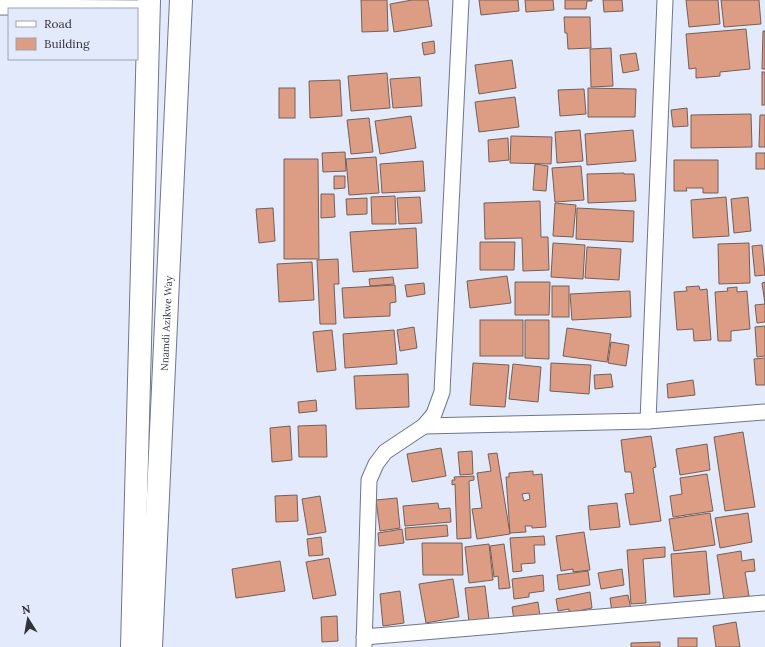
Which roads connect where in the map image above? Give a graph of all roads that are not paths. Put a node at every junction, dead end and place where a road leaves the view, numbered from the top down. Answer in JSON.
{"nodes":[{"id":1,"x":181,"y":0,"type":"edge"},
{"id":2,"x":461,"y":0,"type":"edge"},
{"id":3,"x":665,"y":0,"type":"edge"},
{"id":4,"x":149,"y":4,"type":"edge"},
{"id":5,"x":0,"y":7,"type":"edge"},
{"id":6,"x":765,"y":412,"type":"edge"},
{"id":7,"x":648,"y":421,"type":"junction"},
{"id":8,"x":424,"y":426,"type":"junction"},
{"id":9,"x":765,"y":603,"type":"edge"},
{"id":10,"x":364,"y":642,"type":"edge"},
{"id":11,"x":132,"y":647,"type":"edge"},
{"id":12,"x":151,"y":647,"type":"edge"}],
"edges":[{"from":1,"to":12,"type":"highway","name":"Nnamdi Azikwe Way"},
{"from":2,"to":8,"type":"street"},
{"from":3,"to":7,"type":"street"},
{"from":4,"to":5,"type":"street"},
{"from":4,"to":11,"type":"highway"},
{"from":6,"to":7,"type":"street"},
{"from":7,"to":8,"type":"street"},
{"from":8,"to":10,"type":"street"},
{"from":9,"to":10,"type":"street"}]}
